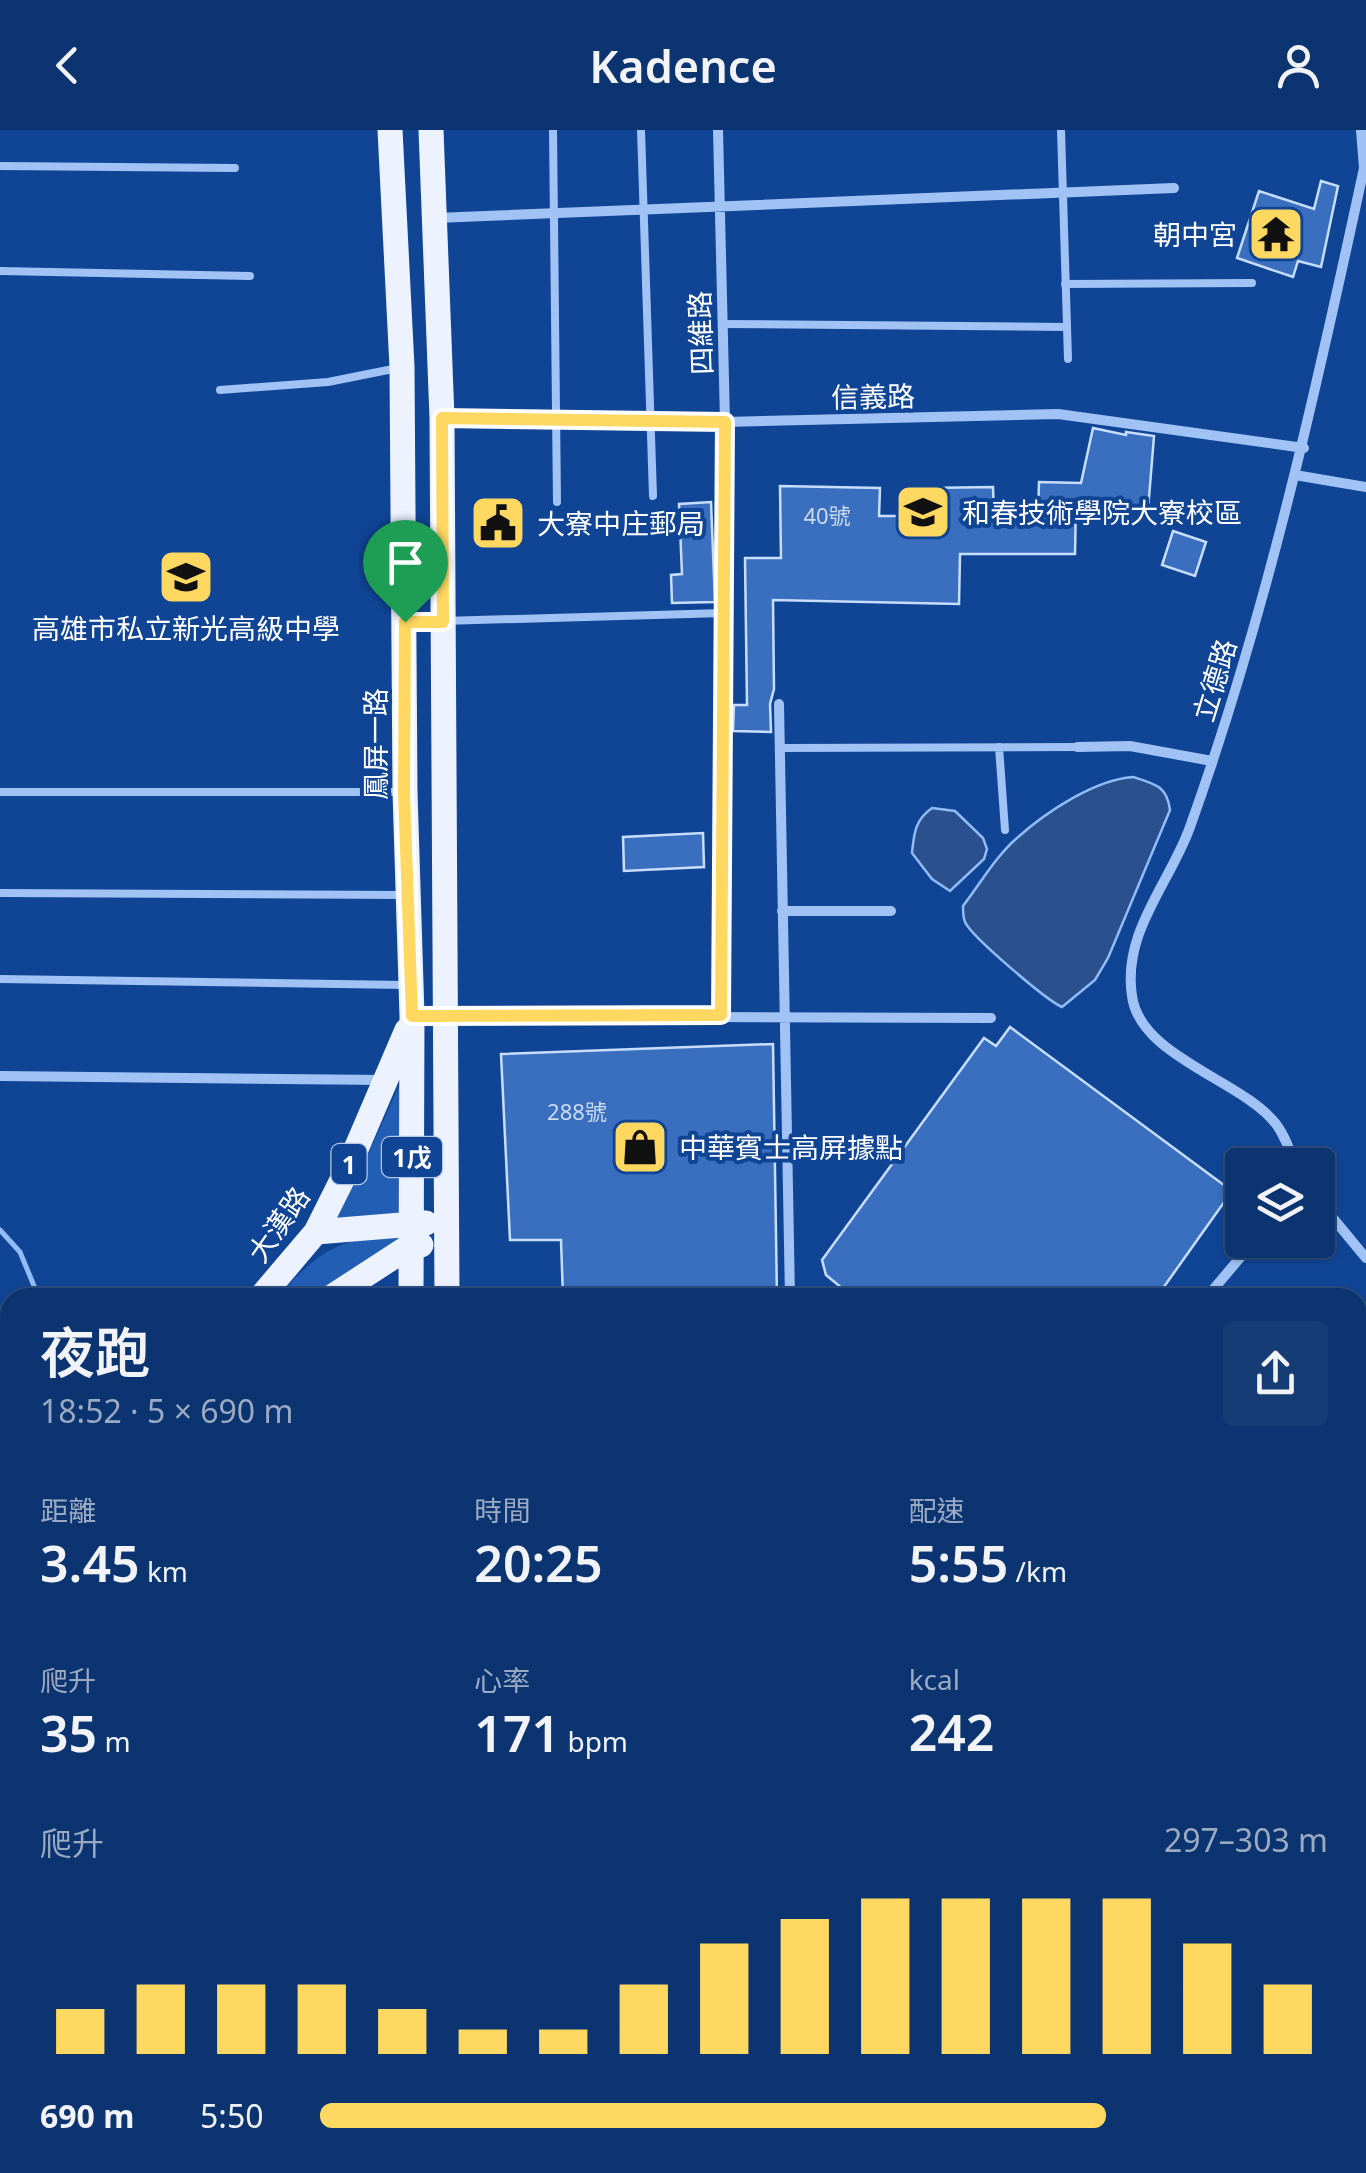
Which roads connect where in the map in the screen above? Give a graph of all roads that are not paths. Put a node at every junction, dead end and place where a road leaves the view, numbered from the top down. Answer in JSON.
{"nodes":[{"id":1,"x":390,"y":130,"type":"edge"},
{"id":2,"x":431,"y":130,"type":"edge"},
{"id":3,"x":553,"y":130,"type":"edge"},
{"id":4,"x":642,"y":130,"type":"edge"},
{"id":5,"x":718,"y":130,"type":"edge"},
{"id":6,"x":1061,"y":130,"type":"edge"},
{"id":7,"x":1361,"y":130,"type":"edge"},
{"id":8,"x":0,"y":166,"type":"edge"},
{"id":9,"x":235,"y":168,"type":"dead end"},
{"id":10,"x":1174,"y":188,"type":"dead end"},
{"id":11,"x":1064,"y":190,"type":"junction"},
{"id":12,"x":719,"y":207,"type":"junction"},
{"id":13,"x":645,"y":210,"type":"junction"},
{"id":14,"x":552,"y":213,"type":"junction"},
{"id":15,"x":433,"y":218,"type":"junction"},
{"id":16,"x":0,"y":271,"type":"edge"},
{"id":17,"x":250,"y":276,"type":"dead end"},
{"id":18,"x":1252,"y":283,"type":"dead end"},
{"id":19,"x":1065,"y":284,"type":"junction"},
{"id":20,"x":722,"y":324,"type":"junction"},
{"id":21,"x":1067,"y":327,"type":"junction"},
{"id":22,"x":1068,"y":359,"type":"dead end"},
{"id":23,"x":402,"y":367,"type":"junction"},
{"id":24,"x":220,"y":390,"type":"dead end"},
{"id":25,"x":442,"y":418,"type":"junction"},
{"id":26,"x":554,"y":420,"type":"junction"},
{"id":27,"x":650,"y":421,"type":"junction"},
{"id":28,"x":725,"y":422,"type":"junction"},
{"id":29,"x":1304,"y":448,"type":"junction"},
{"id":30,"x":1295,"y":475,"type":"junction"},
{"id":31,"x":1366,"y":486,"type":"edge"},
{"id":32,"x":653,"y":496,"type":"dead end"},
{"id":33,"x":557,"y":502,"type":"dead end"},
{"id":34,"x":724,"y":613,"type":"junction"},
{"id":35,"x":405,"y":622,"type":"junction"},
{"id":36,"x":443,"y":622,"type":"junction"},
{"id":37,"x":779,"y":704,"type":"dead end"},
{"id":38,"x":1000,"y":747,"type":"junction"},
{"id":39,"x":1077,"y":747,"type":"joint"},
{"id":40,"x":780,"y":748,"type":"junction"},
{"id":41,"x":1212,"y":761,"type":"junction"},
{"id":42,"x":0,"y":792,"type":"edge"},
{"id":43,"x":404,"y":792,"type":"junction"},
{"id":44,"x":1004,"y":830,"type":"dead end"},
{"id":45,"x":0,"y":893,"type":"edge"},
{"id":46,"x":408,"y":895,"type":"junction"},
{"id":47,"x":782,"y":910,"type":"junction"},
{"id":48,"x":890,"y":911,"type":"dead end"},
{"id":49,"x":0,"y":979,"type":"edge"},
{"id":50,"x":412,"y":985,"type":"junction"},
{"id":51,"x":444,"y":1015,"type":"junction"},
{"id":52,"x":721,"y":1015,"type":"junction"},
{"id":53,"x":412,"y":1016,"type":"junction"},
{"id":54,"x":783,"y":1017,"type":"junction"},
{"id":55,"x":991,"y":1018,"type":"dead end"},
{"id":56,"x":0,"y":1076,"type":"edge"},
{"id":57,"x":386,"y":1080,"type":"junction"},
{"id":58,"x":1287,"y":1148,"type":"edge"},
{"id":59,"x":1335,"y":1221,"type":"edge"},
{"id":60,"x":316,"y":1232,"type":"junction"},
{"id":61,"x":446,"y":1233,"type":"junction"},
{"id":62,"x":410,"y":1234,"type":"junction"},
{"id":63,"x":1240,"y":1258,"type":"edge"},
{"id":64,"x":1366,"y":1258,"type":"edge"},
{"id":65,"x":268,"y":1288,"type":"edge"},
{"id":66,"x":342,"y":1288,"type":"edge"},
{"id":67,"x":410,"y":1288,"type":"edge"},
{"id":68,"x":447,"y":1288,"type":"edge"},
{"id":69,"x":790,"y":1288,"type":"edge"},
{"id":70,"x":1214,"y":1288,"type":"edge"}],
"edges":[{"from":1,"to":23,"type":"main road","name":"鳳屏一路","number":"1"},
{"from":2,"to":15,"type":"main road"},
{"from":3,"to":14,"type":"lane"},
{"from":4,"to":13,"type":"lane"},
{"from":5,"to":12,"type":"street","name":"四維路"},
{"from":6,"to":11,"type":"lane"},
{"from":7,"to":29,"type":"street","name":"立德路"},
{"from":8,"to":9,"type":"lane"},
{"from":10,"to":11,"type":"street"},
{"from":11,"to":12,"type":"street"},
{"from":11,"to":19,"type":"lane"},
{"from":12,"to":13,"type":"street"},
{"from":12,"to":20,"type":"street","name":"四維路"},
{"from":13,"to":14,"type":"street"},
{"from":13,"to":27,"type":"lane"},
{"from":14,"to":15,"type":"street"},
{"from":14,"to":26,"type":"lane"},
{"from":15,"to":25,"type":"main road"},
{"from":16,"to":17,"type":"lane"},
{"from":18,"to":19,"type":"lane"},
{"from":19,"to":21,"type":"lane"},
{"from":20,"to":21,"type":"lane"},
{"from":20,"to":28,"type":"street","name":"四維路"},
{"from":21,"to":22,"type":"lane"},
{"from":23,"to":24,"type":"lane"},
{"from":23,"to":35,"type":"main road","name":"鳳屏一路","number":"1"},
{"from":25,"to":26,"type":"street","name":"信義路"},
{"from":25,"to":36,"type":"main road"},
{"from":26,"to":27,"type":"street","name":"信義路"},
{"from":26,"to":33,"type":"lane"},
{"from":27,"to":28,"type":"street","name":"信義路"},
{"from":27,"to":32,"type":"lane"},
{"from":28,"to":29,"type":"street","name":"信義路"},
{"from":28,"to":34,"type":"street","name":"四維路"},
{"from":29,"to":30,"type":"street","name":"立德路"},
{"from":30,"to":31,"type":"street"},
{"from":30,"to":41,"type":"street","name":"立德路"},
{"from":34,"to":36,"type":"lane"},
{"from":34,"to":52,"type":"street","name":"四維路"},
{"from":35,"to":36,"type":"lane"},
{"from":35,"to":43,"type":"main road","name":"鳳屏一路","number":"1"},
{"from":36,"to":51,"type":"main road"},
{"from":37,"to":40,"type":"street"},
{"from":38,"to":39,"type":"lane"},
{"from":38,"to":40,"type":"lane"},
{"from":38,"to":44,"type":"lane"},
{"from":39,"to":41,"type":"street"},
{"from":40,"to":47,"type":"street"},
{"from":41,"to":58,"type":"street","name":"立德路"},
{"from":42,"to":43,"type":"lane"},
{"from":43,"to":46,"type":"main road","name":"鳳屏一路","number":"1"},
{"from":45,"to":46,"type":"lane"},
{"from":46,"to":50,"type":"main road","name":"鳳屏一路","number":"1"},
{"from":47,"to":48,"type":"street"},
{"from":47,"to":54,"type":"street"},
{"from":49,"to":50,"type":"lane"},
{"from":50,"to":53,"type":"main road","name":"鳳屏一路","number":"1"},
{"from":51,"to":52,"type":"street"},
{"from":51,"to":53,"type":"street"},
{"from":51,"to":61,"type":"main road","number":"1戊"},
{"from":52,"to":54,"type":"street"},
{"from":53,"to":57,"type":"main road","name":"大漢路","number":"1"},
{"from":53,"to":62,"type":"main road","name":"鳳屏一路","number":"1戊"},
{"from":54,"to":55,"type":"street"},
{"from":54,"to":69,"type":"street"},
{"from":56,"to":57,"type":"street"},
{"from":57,"to":60,"type":"main road","name":"大漢路","number":"1"},
{"from":59,"to":64,"type":"street"},
{"from":60,"to":62,"type":"main road"},
{"from":60,"to":65,"type":"main road","name":"大漢路","number":"1"},
{"from":61,"to":62,"type":"main road"},
{"from":61,"to":68,"type":"main road","number":"1戊"},
{"from":62,"to":66,"type":"main road"},
{"from":62,"to":67,"type":"main road","name":"鳳屏一路","number":"1戊"},
{"from":63,"to":70,"type":"street"}]}
